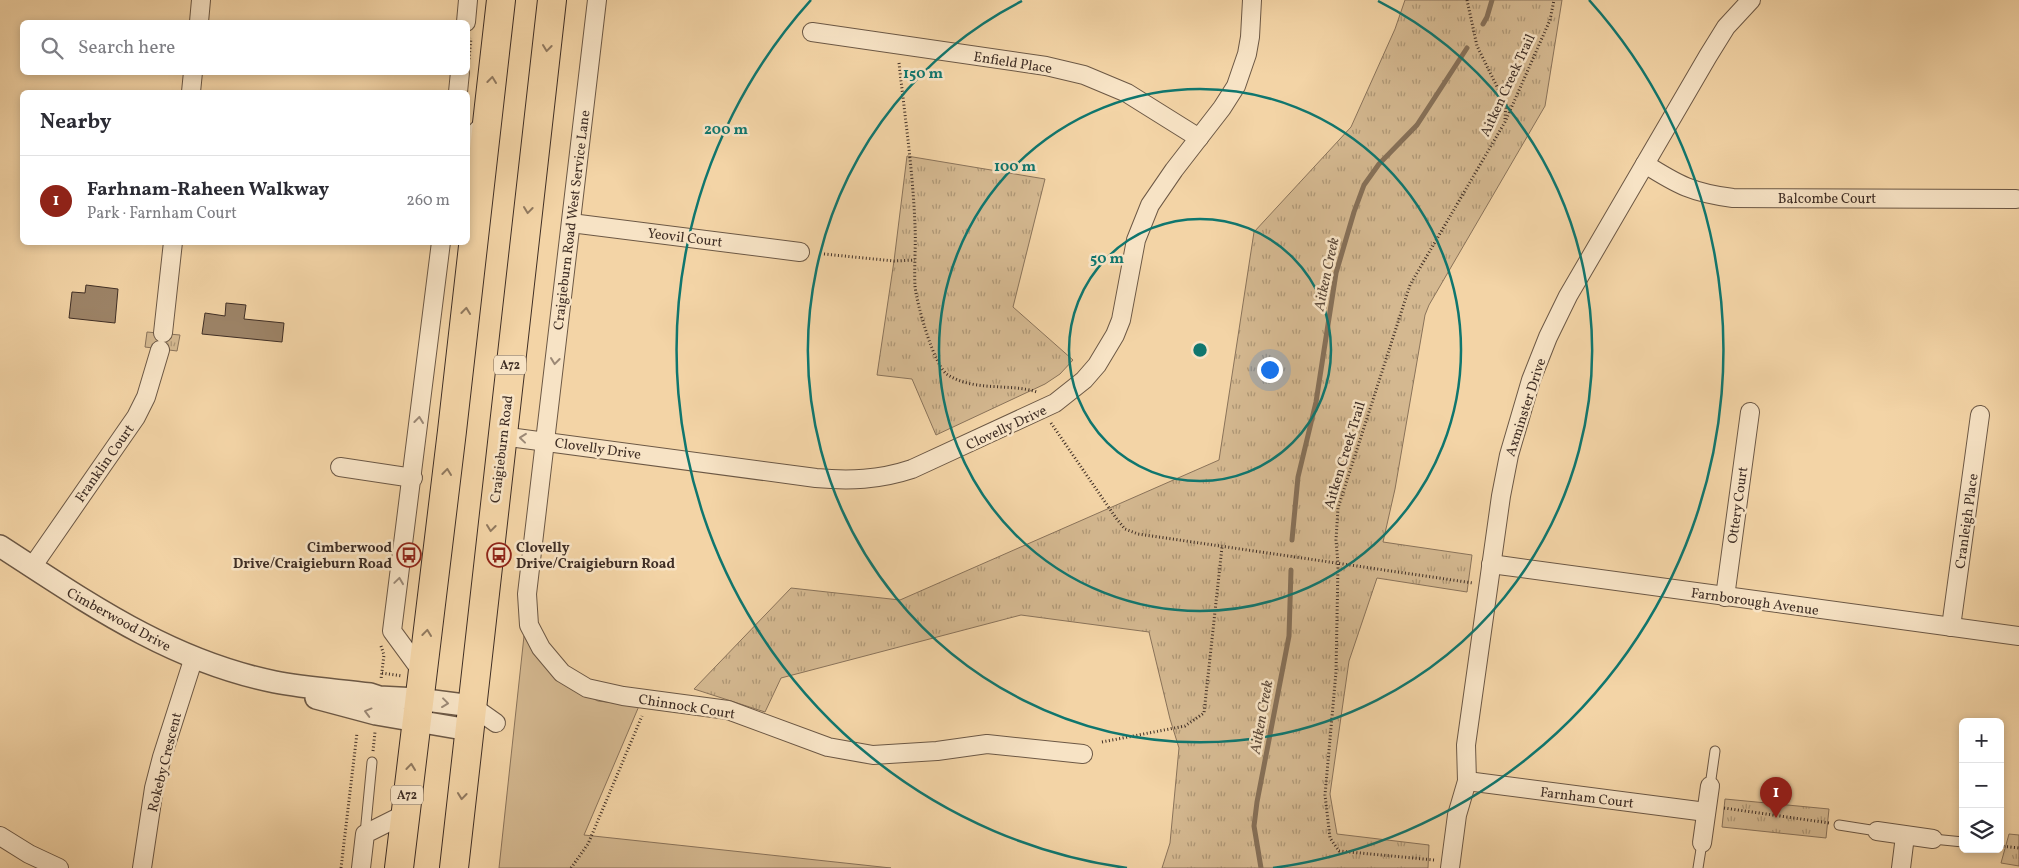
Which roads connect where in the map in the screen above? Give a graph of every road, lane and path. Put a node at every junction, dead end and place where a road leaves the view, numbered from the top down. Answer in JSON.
{"nodes":[{"id":1,"x":201,"y":0,"type":"edge"},
{"id":2,"x":468,"y":0,"type":"edge"},
{"id":3,"x":501,"y":0,"type":"edge"},
{"id":4,"x":552,"y":0,"type":"edge"},
{"id":5,"x":597,"y":0,"type":"edge"},
{"id":6,"x":1252,"y":0,"type":"edge"},
{"id":7,"x":1467,"y":0,"type":"edge"},
{"id":8,"x":1554,"y":0,"type":"edge"},
{"id":9,"x":1749,"y":1,"type":"edge"},
{"id":10,"x":199,"y":20,"type":"edge"},
{"id":11,"x":466,"y":20,"type":"edge"},
{"id":12,"x":812,"y":32,"type":"dead end"},
{"id":13,"x":899,"y":63,"type":"dead end"},
{"id":14,"x":193,"y":75,"type":"edge"},
{"id":15,"x":460,"y":75,"type":"edge"},
{"id":16,"x":191,"y":90,"type":"edge"},
{"id":17,"x":458,"y":90,"type":"edge"},
{"id":18,"x":487,"y":120,"type":"junction"},
{"id":19,"x":1505,"y":122,"type":"junction"},
{"id":20,"x":470,"y":138,"type":"edge"},
{"id":21,"x":1199,"y":138,"type":"junction"},
{"id":22,"x":1645,"y":164,"type":"junction"},
{"id":23,"x":2016,"y":199,"type":"dead end"},
{"id":24,"x":571,"y":223,"type":"junction"},
{"id":25,"x":173,"y":245,"type":"edge"},
{"id":26,"x":440,"y":245,"type":"edge"},
{"id":27,"x":800,"y":252,"type":"dead end"},
{"id":28,"x":824,"y":254,"type":"dead end"},
{"id":29,"x":915,"y":260,"type":"junction"},
{"id":30,"x":163,"y":333,"type":"dead end"},
{"id":31,"x":160,"y":350,"type":"dead end"},
{"id":32,"x":1038,"y":393,"type":"dead end"},
{"id":33,"x":1750,"y":412,"type":"dead end"},
{"id":34,"x":1980,"y":415,"type":"dead end"},
{"id":35,"x":1052,"y":426,"type":"dead end"},
{"id":36,"x":502,"y":436,"type":"junction"},
{"id":37,"x":545,"y":441,"type":"junction"},
{"id":38,"x":340,"y":467,"type":"dead end"},
{"id":39,"x":412,"y":478,"type":"junction"},
{"id":40,"x":0,"y":546,"type":"edge"},
{"id":41,"x":1222,"y":547,"type":"junction"},
{"id":42,"x":1338,"y":564,"type":"junction"},
{"id":43,"x":1491,"y":564,"type":"junction"},
{"id":44,"x":32,"y":567,"type":"junction"},
{"id":45,"x":1488,"y":585,"type":"junction"},
{"id":46,"x":1725,"y":597,"type":"junction"},
{"id":47,"x":1951,"y":627,"type":"junction"},
{"id":48,"x":2019,"y":636,"type":"edge"},
{"id":49,"x":194,"y":657,"type":"junction"},
{"id":50,"x":422,"y":672,"type":"junction"},
{"id":51,"x":276,"y":682,"type":"junction"},
{"id":52,"x":417,"y":711,"type":"junction"},
{"id":53,"x":376,"y":714,"type":"junction"},
{"id":54,"x":642,"y":716,"type":"dead end"},
{"id":55,"x":470,"y":718,"type":"junction"},
{"id":56,"x":357,"y":733,"type":"dead end"},
{"id":57,"x":1102,"y":742,"type":"dead end"},
{"id":58,"x":1715,"y":751,"type":"dead end"},
{"id":59,"x":1083,"y":754,"type":"dead end"},
{"id":60,"x":372,"y":762,"type":"joint"},
{"id":61,"x":1467,"y":781,"type":"junction"},
{"id":62,"x":1708,"y":800,"type":"junction"},
{"id":63,"x":405,"y":814,"type":"junction"},
{"id":64,"x":1839,"y":825,"type":"joint"},
{"id":65,"x":1877,"y":831,"type":"joint"},
{"id":66,"x":365,"y":834,"type":"junction"},
{"id":67,"x":0,"y":836,"type":"edge"},
{"id":68,"x":1905,"y":836,"type":"junction"},
{"id":69,"x":1933,"y":839,"type":"joint"},
{"id":70,"x":1959,"y":842,"type":"edge"},
{"id":71,"x":1702,"y":843,"type":"joint"},
{"id":72,"x":2004,"y":846,"type":"edge"},
{"id":73,"x":2019,"y":848,"type":"edge"},
{"id":74,"x":59,"y":868,"type":"edge"},
{"id":75,"x":142,"y":868,"type":"edge"},
{"id":76,"x":341,"y":868,"type":"edge"},
{"id":77,"x":361,"y":868,"type":"edge"},
{"id":78,"x":399,"y":868,"type":"edge"},
{"id":79,"x":454,"y":868,"type":"edge"},
{"id":80,"x":571,"y":868,"type":"edge"},
{"id":81,"x":1433,"y":868,"type":"edge"},
{"id":82,"x":1450,"y":868,"type":"edge"},
{"id":83,"x":1698,"y":868,"type":"edge"},
{"id":84,"x":1901,"y":868,"type":"edge"}],
"edges":[{"from":1,"to":10,"type":"street"},
{"from":2,"to":11,"type":"street"},
{"from":18,"to":3,"type":"main road","number":"A72","one_way":true},
{"from":4,"to":36,"type":"main road","name":"Craigieburn Road","number":"A72","one_way":true},
{"from":5,"to":24,"type":"street","name":"Craigieburn Road West Service Lane"},
{"from":6,"to":21,"type":"street","name":"Clovelly Drive"},
{"from":7,"to":19,"type":"path"},
{"from":8,"to":19,"type":"path","name":"Aitken Creek Trail"},
{"from":9,"to":22,"type":"street","name":"Axminster Drive"},
{"from":12,"to":21,"type":"street","name":"Enfield Place"},
{"from":13,"to":29,"type":"path"},
{"from":14,"to":16,"type":"street"},
{"from":15,"to":17,"type":"street"},
{"from":18,"to":20,"type":"street"},
{"from":50,"to":18,"type":"main road","number":"A72","one_way":true},
{"from":19,"to":42,"type":"path","name":"Aitken Creek Trail"},
{"from":21,"to":37,"type":"street","name":"Clovelly Drive"},
{"from":22,"to":23,"type":"street","name":"Balcombe Court"},
{"from":22,"to":43,"type":"street","name":"Axminster Drive"},
{"from":24,"to":27,"type":"street","name":"Yeovil Court"},
{"from":24,"to":37,"type":"street","name":"Craigieburn Road West Service Lane","one_way":true},
{"from":25,"to":30,"type":"street"},
{"from":39,"to":26,"type":"street","one_way":true},
{"from":28,"to":29,"type":"path"},
{"from":29,"to":32,"type":"path"},
{"from":31,"to":44,"type":"street","name":"Franklin Court"},
{"from":33,"to":46,"type":"street","name":"Ottery Court"},
{"from":34,"to":47,"type":"street","name":"Cranleigh Place"},
{"from":35,"to":41,"type":"path"},
{"from":37,"to":36,"type":"street","name":"Clovelly Drive","one_way":true},
{"from":36,"to":55,"type":"main road","name":"Craigieburn Road","number":"A72","one_way":true},
{"from":37,"to":59,"type":"street","name":"Chinnock Court"},
{"from":38,"to":39,"type":"street"},
{"from":50,"to":39,"type":"street","one_way":true},
{"from":40,"to":44,"type":"street","name":"Cimberwood Drive"},
{"from":41,"to":42,"type":"path"},
{"from":41,"to":57,"type":"path"},
{"from":42,"to":45,"type":"path"},
{"from":42,"to":81,"type":"path","name":"Aitken Creek Trail"},
{"from":43,"to":45,"type":"street","name":"Axminster Drive"},
{"from":43,"to":46,"type":"street","name":"Farnborough Avenue"},
{"from":44,"to":49,"type":"street","name":"Cimberwood Drive"},
{"from":45,"to":61,"type":"street","name":"Axminster Drive"},
{"from":46,"to":47,"type":"street","name":"Farnborough Avenue"},
{"from":47,"to":48,"type":"street","name":"Farnborough Avenue"},
{"from":49,"to":51,"type":"street","name":"Cimberwood Drive"},
{"from":49,"to":75,"type":"street","name":"Rokeby Crescent"},
{"from":50,"to":52,"type":"main road","number":"A72"},
{"from":51,"to":52,"type":"street","name":"Cimberwood Drive"},
{"from":53,"to":51,"type":"street","name":"Cimberwood Drive","one_way":true},
{"from":52,"to":53,"type":"street","name":"Cimberwood Drive"},
{"from":52,"to":55,"type":"street"},
{"from":63,"to":52,"type":"main road","number":"A72","one_way":true},
{"from":53,"to":60,"type":"path"},
{"from":54,"to":80,"type":"path"},
{"from":55,"to":79,"type":"main road","name":"Craigieburn Road","number":"A72","one_way":true},
{"from":56,"to":76,"type":"path"},
{"from":58,"to":62,"type":"lane"},
{"from":60,"to":66,"type":"lane"},
{"from":61,"to":62,"type":"street","name":"Farnham Court"},
{"from":61,"to":82,"type":"street","name":"Axminster Drive"},
{"from":62,"to":64,"type":"path"},
{"from":62,"to":71,"type":"street"},
{"from":63,"to":66,"type":"street"},
{"from":63,"to":78,"type":"main road","number":"A72"},
{"from":64,"to":65,"type":"lane"},
{"from":65,"to":68,"type":"street"},
{"from":66,"to":77,"type":"street"},
{"from":67,"to":74,"type":"street"},
{"from":68,"to":69,"type":"street"},
{"from":68,"to":84,"type":"street"},
{"from":69,"to":70,"type":"lane"},
{"from":71,"to":83,"type":"lane"},
{"from":72,"to":73,"type":"path"}]}
